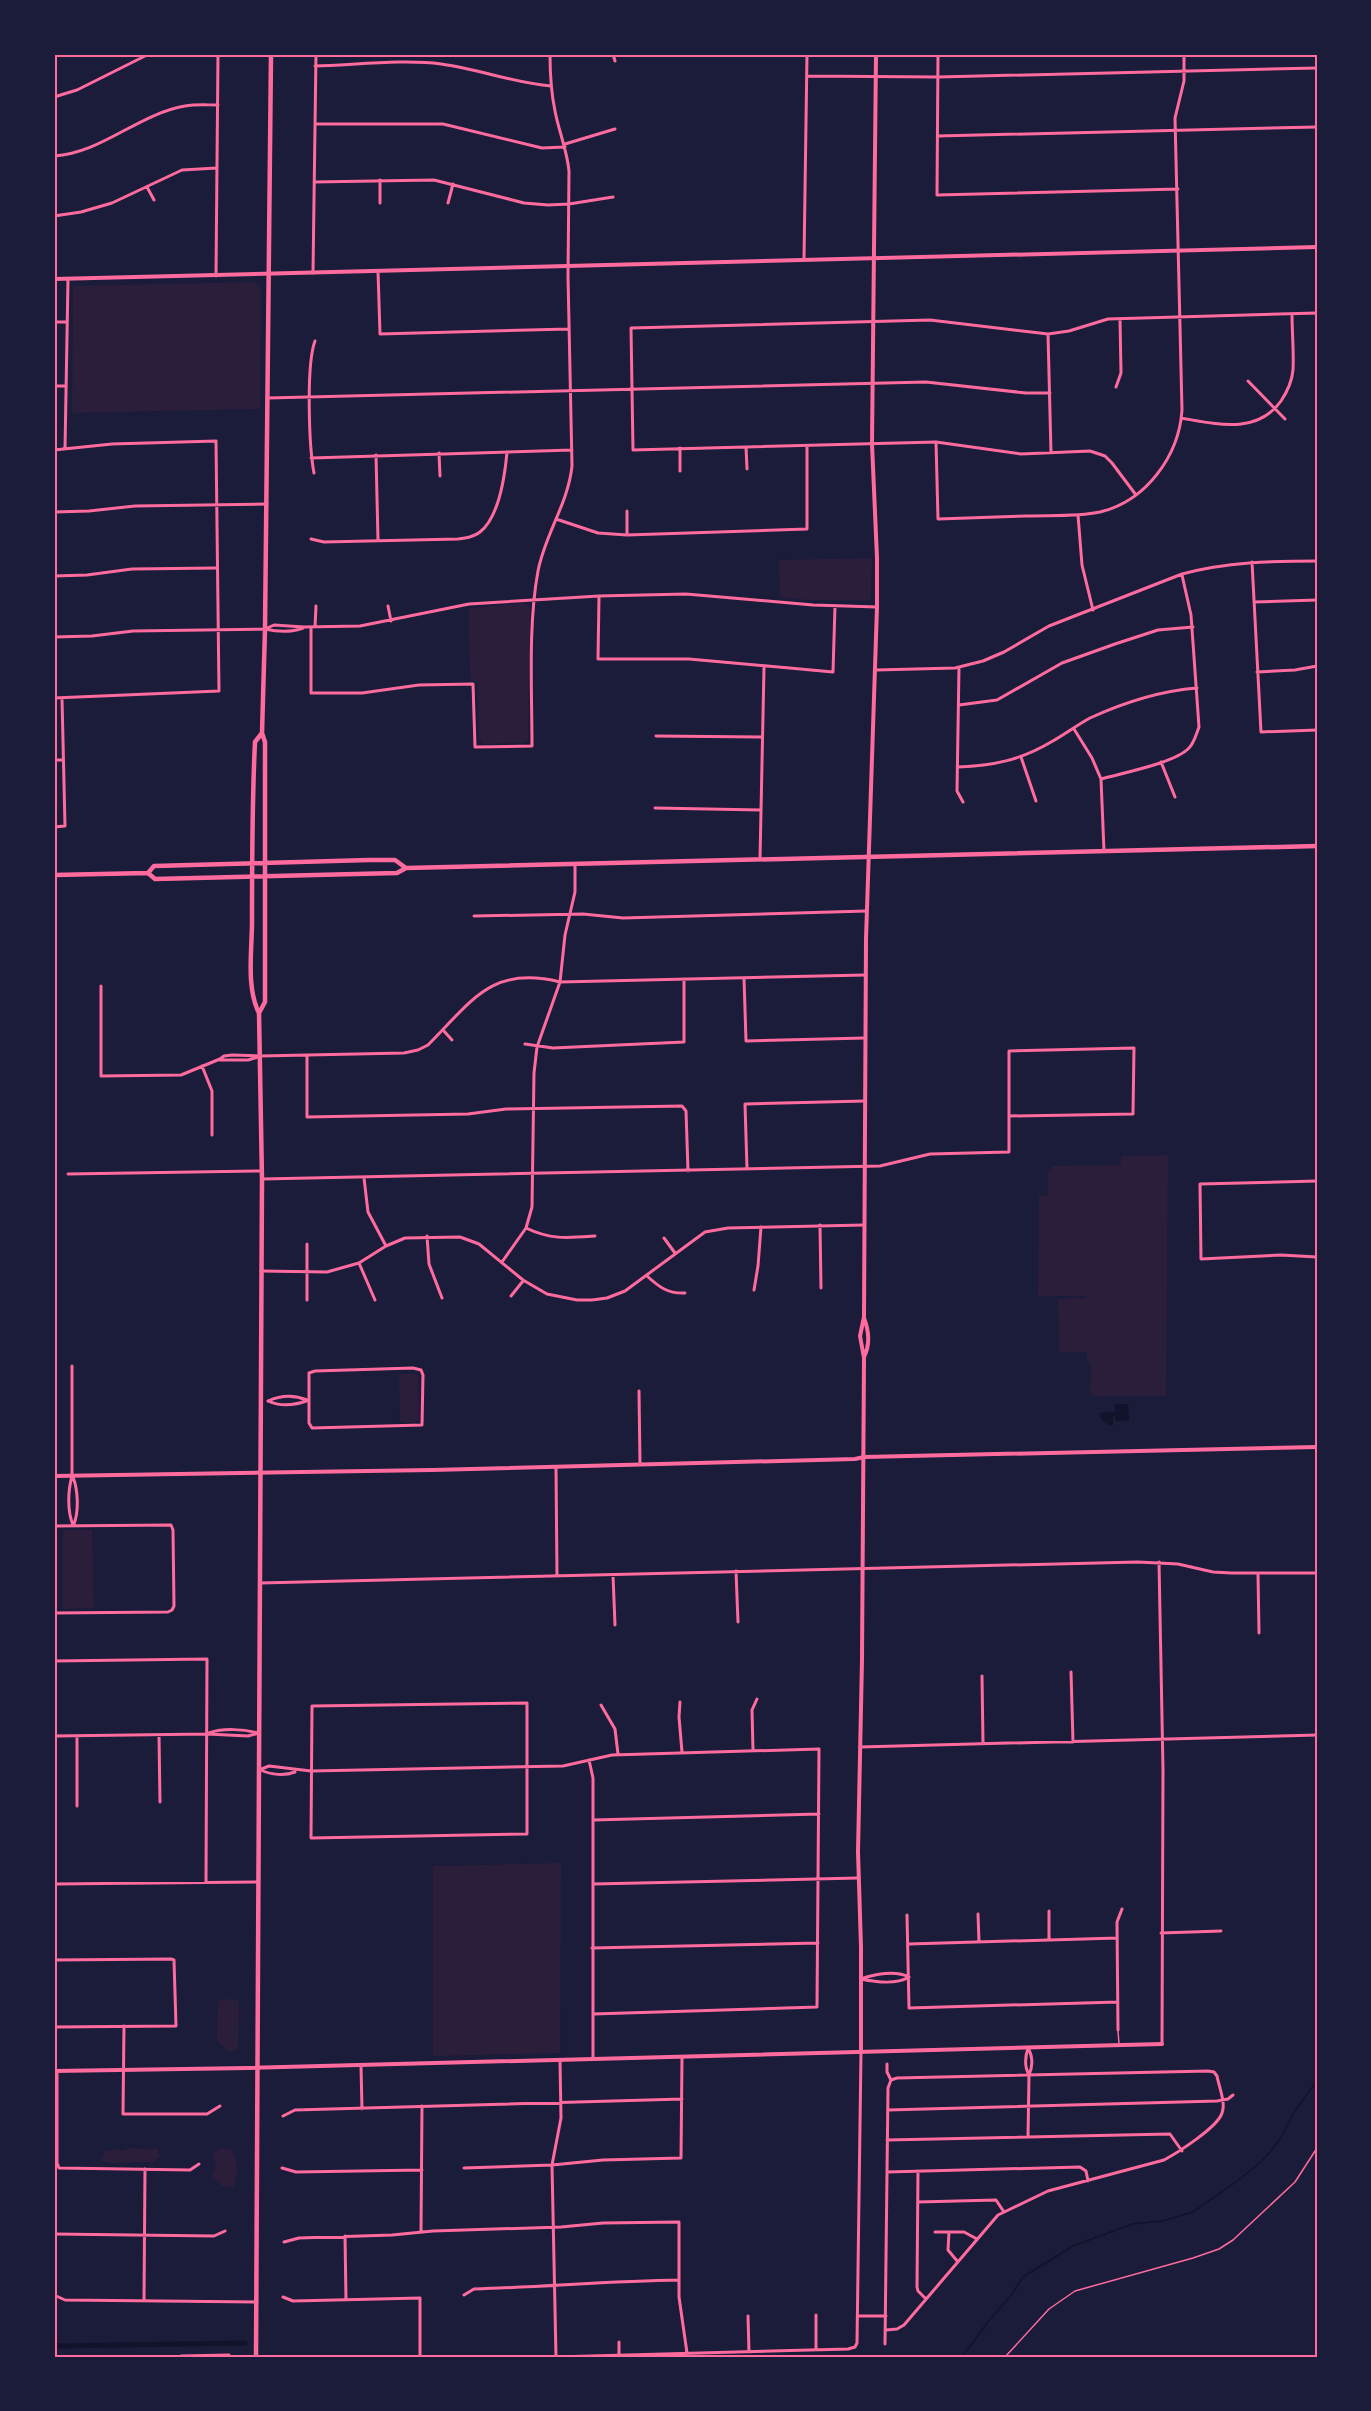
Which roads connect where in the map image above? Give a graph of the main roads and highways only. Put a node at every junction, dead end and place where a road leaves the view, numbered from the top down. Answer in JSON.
{"nodes":[{"id":1,"x":272,"y":54,"type":"edge"},
{"id":2,"x":262,"y":733,"type":"junction"},
{"id":3,"x":1317,"y":846,"type":"edge"},
{"id":4,"x":251,"y":864,"type":"junction"},
{"id":5,"x":265,"y":864,"type":"junction"},
{"id":6,"x":406,"y":868,"type":"junction"},
{"id":7,"x":148,"y":873,"type":"junction"},
{"id":8,"x":54,"y":875,"type":"edge"},
{"id":9,"x":265,"y":877,"type":"junction"},
{"id":10,"x":252,"y":878,"type":"junction"},
{"id":11,"x":259,"y":1013,"type":"junction"},
{"id":12,"x":256,"y":2357,"type":"edge"}],
"edges":[{"from":1,"to":2,"type":"main road"},
{"from":2,"to":4,"type":"main road"},
{"from":2,"to":5,"type":"main road"},
{"from":3,"to":6,"type":"main road"},
{"from":4,"to":5,"type":"main road"},
{"from":4,"to":7,"type":"main road"},
{"from":4,"to":10,"type":"main road"},
{"from":5,"to":6,"type":"main road"},
{"from":5,"to":9,"type":"main road"},
{"from":6,"to":9,"type":"main road"},
{"from":7,"to":8,"type":"main road"},
{"from":7,"to":10,"type":"main road"},
{"from":9,"to":10,"type":"main road"},
{"from":9,"to":11,"type":"main road"},
{"from":10,"to":11,"type":"main road"},
{"from":11,"to":12,"type":"main road"}]}
